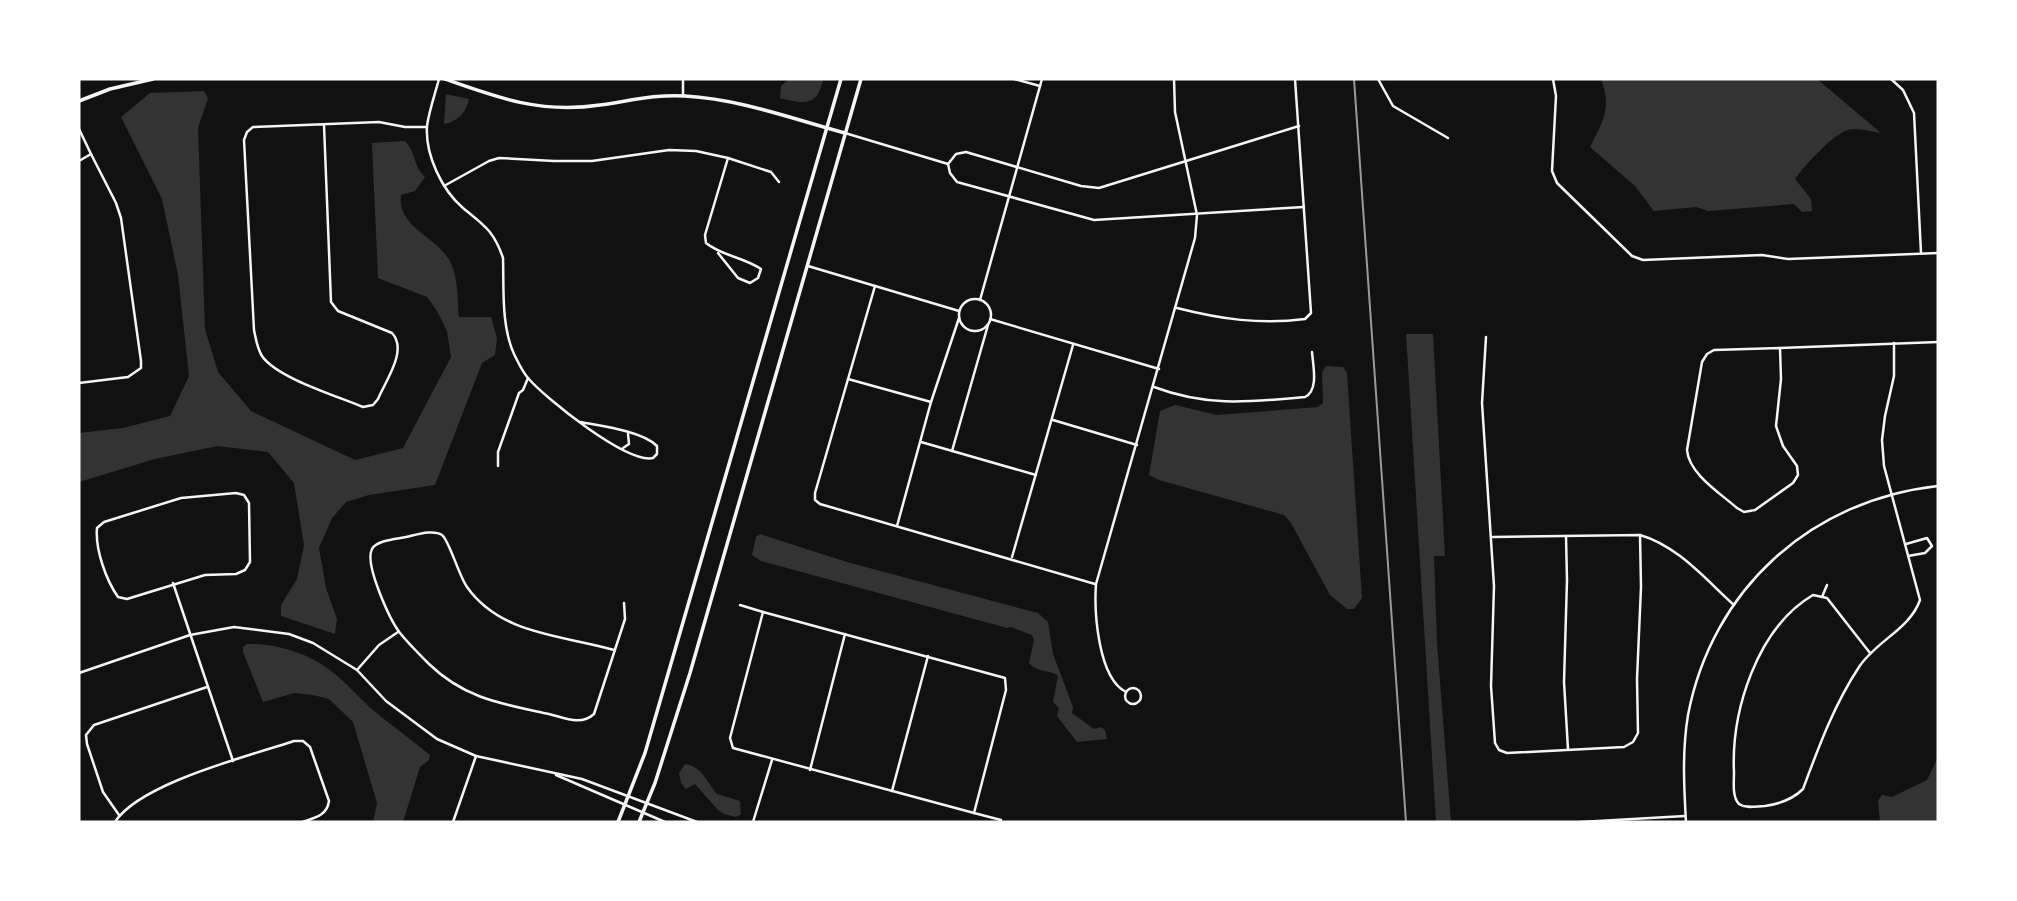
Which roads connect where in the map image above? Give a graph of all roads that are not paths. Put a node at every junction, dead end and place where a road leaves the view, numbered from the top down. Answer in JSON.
{"nodes":[{"id":1,"x":153,"y":79,"type":"edge"},
{"id":2,"x":439,"y":79,"type":"edge"},
{"id":3,"x":445,"y":79,"type":"edge"},
{"id":4,"x":683,"y":79,"type":"edge"},
{"id":5,"x":841,"y":79,"type":"edge"},
{"id":6,"x":861,"y":79,"type":"edge"},
{"id":7,"x":1013,"y":79,"type":"edge"},
{"id":8,"x":1042,"y":79,"type":"edge"},
{"id":9,"x":1174,"y":79,"type":"edge"},
{"id":10,"x":1295,"y":79,"type":"edge"},
{"id":11,"x":1378,"y":79,"type":"edge"},
{"id":12,"x":1553,"y":79,"type":"edge"},
{"id":13,"x":1891,"y":79,"type":"edge"},
{"id":14,"x":1040,"y":86,"type":"junction"},
{"id":15,"x":683,"y":96,"type":"junction"},
{"id":16,"x":79,"y":101,"type":"edge"},
{"id":17,"x":324,"y":125,"type":"junction"},
{"id":18,"x":1299,"y":126,"type":"junction"},
{"id":19,"x":427,"y":127,"type":"junction"},
{"id":20,"x":827,"y":128,"type":"junction"},
{"id":21,"x":79,"y":129,"type":"edge"},
{"id":22,"x":845,"y":134,"type":"junction"},
{"id":23,"x":1448,"y":138,"type":"dead end"},
{"id":24,"x":91,"y":154,"type":"junction"},
{"id":25,"x":728,"y":158,"type":"junction"},
{"id":26,"x":79,"y":162,"type":"edge"},
{"id":27,"x":1187,"y":162,"type":"junction"},
{"id":28,"x":948,"y":164,"type":"junction"},
{"id":29,"x":1018,"y":167,"type":"junction"},
{"id":30,"x":779,"y":182,"type":"dead end"},
{"id":31,"x":444,"y":186,"type":"junction"},
{"id":32,"x":1010,"y":196,"type":"junction"},
{"id":33,"x":1304,"y":207,"type":"junction"},
{"id":34,"x":1197,"y":215,"type":"junction"},
{"id":35,"x":718,"y":253,"type":"junction"},
{"id":36,"x":1921,"y":253,"type":"junction"},
{"id":37,"x":1938,"y":253,"type":"edge"},
{"id":38,"x":807,"y":265,"type":"junction"},
{"id":39,"x":875,"y":286,"type":"junction"},
{"id":40,"x":979,"y":300,"type":"junction"},
{"id":41,"x":1177,"y":308,"type":"junction"},
{"id":42,"x":959,"y":311,"type":"junction"},
{"id":43,"x":959,"y":318,"type":"junction"},
{"id":44,"x":990,"y":319,"type":"junction"},
{"id":45,"x":988,"y":325,"type":"junction"},
{"id":46,"x":1486,"y":337,"type":"dead end"},
{"id":47,"x":1938,"y":342,"type":"edge"},
{"id":48,"x":1894,"y":343,"type":"junction"},
{"id":49,"x":1073,"y":345,"type":"junction"},
{"id":50,"x":1780,"y":348,"type":"junction"},
{"id":51,"x":1312,"y":352,"type":"dead end"},
{"id":52,"x":1159,"y":369,"type":"junction"},
{"id":53,"x":528,"y":377,"type":"junction"},
{"id":54,"x":848,"y":379,"type":"junction"},
{"id":55,"x":79,"y":383,"type":"edge"},
{"id":56,"x":1154,"y":387,"type":"junction"},
{"id":57,"x":931,"y":402,"type":"junction"},
{"id":58,"x":1052,"y":420,"type":"junction"},
{"id":59,"x":580,"y":422,"type":"junction"},
{"id":60,"x":626,"y":432,"type":"junction"},
{"id":61,"x":921,"y":442,"type":"junction"},
{"id":62,"x":1137,"y":445,"type":"junction"},
{"id":63,"x":619,"y":447,"type":"junction"},
{"id":64,"x":952,"y":451,"type":"junction"},
{"id":65,"x":498,"y":466,"type":"dead end"},
{"id":66,"x":1036,"y":475,"type":"junction"},
{"id":67,"x":1938,"y":486,"type":"edge"},
{"id":68,"x":1892,"y":494,"type":"junction"},
{"id":69,"x":897,"y":526,"type":"junction"},
{"id":70,"x":1640,"y":535,"type":"junction"},
{"id":71,"x":1566,"y":536,"type":"junction"},
{"id":72,"x":1492,"y":537,"type":"junction"},
{"id":73,"x":1905,"y":545,"type":"junction"},
{"id":74,"x":1908,"y":556,"type":"junction"},
{"id":75,"x":1012,"y":558,"type":"junction"},
{"id":76,"x":173,"y":583,"type":"junction"},
{"id":77,"x":1096,"y":584,"type":"junction"},
{"id":78,"x":1827,"y":585,"type":"dead end"},
{"id":79,"x":1822,"y":597,"type":"junction"},
{"id":80,"x":624,"y":603,"type":"dead end"},
{"id":81,"x":740,"y":605,"type":"dead end"},
{"id":82,"x":1734,"y":605,"type":"junction"},
{"id":83,"x":763,"y":612,"type":"junction"},
{"id":84,"x":399,"y":632,"type":"junction"},
{"id":85,"x":845,"y":634,"type":"junction"},
{"id":86,"x":190,"y":635,"type":"junction"},
{"id":87,"x":614,"y":650,"type":"junction"},
{"id":88,"x":1870,"y":653,"type":"junction"},
{"id":89,"x":928,"y":656,"type":"junction"},
{"id":90,"x":357,"y":670,"type":"junction"},
{"id":91,"x":79,"y":673,"type":"edge"},
{"id":92,"x":207,"y":688,"type":"junction"},
{"id":93,"x":1126,"y":692,"type":"junction"},
{"id":94,"x":1568,"y":750,"type":"junction"},
{"id":95,"x":476,"y":756,"type":"junction"},
{"id":96,"x":772,"y":760,"type":"junction"},
{"id":97,"x":233,"y":761,"type":"junction"},
{"id":98,"x":810,"y":770,"type":"junction"},
{"id":99,"x":551,"y":773,"type":"junction"},
{"id":100,"x":892,"y":790,"type":"junction"},
{"id":101,"x":629,"y":797,"type":"junction"},
{"id":102,"x":647,"y":803,"type":"junction"},
{"id":103,"x":626,"y":806,"type":"junction"},
{"id":104,"x":643,"y":813,"type":"junction"},
{"id":105,"x":974,"y":813,"type":"junction"},
{"id":106,"x":119,"y":815,"type":"junction"},
{"id":107,"x":1686,"y":816,"type":"junction"},
{"id":108,"x":1001,"y":820,"type":"dead end"},
{"id":109,"x":1638,"y":821,"type":"edge"},
{"id":110,"x":115,"y":822,"type":"edge"},
{"id":111,"x":302,"y":822,"type":"edge"},
{"id":112,"x":453,"y":822,"type":"edge"},
{"id":113,"x":618,"y":822,"type":"edge"},
{"id":114,"x":639,"y":822,"type":"edge"},
{"id":115,"x":665,"y":822,"type":"edge"},
{"id":116,"x":697,"y":822,"type":"edge"},
{"id":117,"x":752,"y":822,"type":"edge"},
{"id":118,"x":1580,"y":822,"type":"edge"},
{"id":119,"x":1686,"y":822,"type":"edge"}],
"edges":[{"from":1,"to":16,"type":"main road"},
{"from":2,"to":19,"type":"street"},
{"from":3,"to":15,"type":"main road"},
{"from":4,"to":15,"type":"street"},
{"from":5,"to":20,"type":"main road"},
{"from":6,"to":22,"type":"main road"},
{"from":7,"to":14,"type":"street"},
{"from":8,"to":14,"type":"street"},
{"from":9,"to":27,"type":"street"},
{"from":10,"to":18,"type":"street"},
{"from":11,"to":23,"type":"street"},
{"from":12,"to":36,"type":"street"},
{"from":13,"to":36,"type":"street"},
{"from":14,"to":29,"type":"street"},
{"from":15,"to":20,"type":"main road"},
{"from":17,"to":17,"type":"street"},
{"from":17,"to":19,"type":"street"},
{"from":18,"to":27,"type":"street"},
{"from":18,"to":33,"type":"street"},
{"from":19,"to":31,"type":"street"},
{"from":20,"to":22,"type":"main road"},
{"from":20,"to":101,"type":"main road"},
{"from":21,"to":24,"type":"street"},
{"from":22,"to":28,"type":"street"},
{"from":22,"to":38,"type":"main road"},
{"from":24,"to":26,"type":"street"},
{"from":24,"to":55,"type":"street"},
{"from":25,"to":30,"type":"street"},
{"from":25,"to":31,"type":"street"},
{"from":25,"to":35,"type":"street"},
{"from":27,"to":29,"type":"street"},
{"from":27,"to":34,"type":"street"},
{"from":28,"to":29,"type":"street"},
{"from":28,"to":32,"type":"street"},
{"from":29,"to":32,"type":"street"},
{"from":31,"to":53,"type":"street"},
{"from":32,"to":34,"type":"street"},
{"from":32,"to":40,"type":"street"},
{"from":33,"to":34,"type":"street"},
{"from":33,"to":41,"type":"street"},
{"from":34,"to":41,"type":"street"},
{"from":35,"to":35,"type":"street"},
{"from":36,"to":37,"type":"street"},
{"from":38,"to":39,"type":"street"},
{"from":38,"to":102,"type":"main road"},
{"from":39,"to":42,"type":"street"},
{"from":39,"to":54,"type":"street"},
{"from":40,"to":42,"type":"street"},
{"from":40,"to":44,"type":"street"},
{"from":41,"to":52,"type":"street"},
{"from":42,"to":43,"type":"street"},
{"from":43,"to":45,"type":"street"},
{"from":43,"to":57,"type":"street"},
{"from":44,"to":45,"type":"street"},
{"from":44,"to":49,"type":"street"},
{"from":45,"to":64,"type":"street"},
{"from":46,"to":72,"type":"street"},
{"from":47,"to":48,"type":"street"},
{"from":48,"to":50,"type":"street"},
{"from":48,"to":68,"type":"street"},
{"from":49,"to":52,"type":"street"},
{"from":49,"to":58,"type":"street"},
{"from":50,"to":50,"type":"street"},
{"from":51,"to":56,"type":"street"},
{"from":52,"to":56,"type":"street"},
{"from":53,"to":59,"type":"street"},
{"from":53,"to":65,"type":"street"},
{"from":54,"to":57,"type":"street"},
{"from":54,"to":69,"type":"street"},
{"from":56,"to":62,"type":"street"},
{"from":57,"to":61,"type":"street"},
{"from":58,"to":62,"type":"street"},
{"from":58,"to":66,"type":"street"},
{"from":59,"to":60,"type":"street"},
{"from":59,"to":63,"type":"street"},
{"from":60,"to":63,"type":"street"},
{"from":60,"to":63,"type":"street"},
{"from":61,"to":64,"type":"street"},
{"from":61,"to":69,"type":"street"},
{"from":62,"to":77,"type":"street"},
{"from":64,"to":66,"type":"street"},
{"from":66,"to":75,"type":"street"},
{"from":67,"to":68,"type":"street"},
{"from":68,"to":73,"type":"street"},
{"from":68,"to":82,"type":"street"},
{"from":69,"to":75,"type":"street"},
{"from":70,"to":71,"type":"street"},
{"from":70,"to":82,"type":"street"},
{"from":70,"to":94,"type":"street"},
{"from":71,"to":72,"type":"street"},
{"from":71,"to":94,"type":"street"},
{"from":72,"to":94,"type":"street"},
{"from":73,"to":74,"type":"street"},
{"from":73,"to":74,"type":"street"},
{"from":74,"to":88,"type":"street"},
{"from":75,"to":77,"type":"street"},
{"from":76,"to":76,"type":"street"},
{"from":76,"to":86,"type":"street"},
{"from":77,"to":93,"type":"street"},
{"from":78,"to":79,"type":"street"},
{"from":79,"to":88,"type":"street"},
{"from":79,"to":88,"type":"street"},
{"from":80,"to":87,"type":"street"},
{"from":81,"to":83,"type":"street"},
{"from":82,"to":107,"type":"street"},
{"from":83,"to":85,"type":"street"},
{"from":83,"to":96,"type":"street"},
{"from":84,"to":87,"type":"street"},
{"from":84,"to":87,"type":"street"},
{"from":84,"to":90,"type":"street"},
{"from":85,"to":89,"type":"street"},
{"from":85,"to":98,"type":"street"},
{"from":86,"to":90,"type":"street"},
{"from":86,"to":91,"type":"street"},
{"from":86,"to":92,"type":"street"},
{"from":89,"to":100,"type":"street"},
{"from":89,"to":105,"type":"street"},
{"from":90,"to":95,"type":"street"},
{"from":92,"to":97,"type":"street"},
{"from":92,"to":106,"type":"street"},
{"from":93,"to":93,"type":"street"},
{"from":95,"to":99,"type":"street"},
{"from":95,"to":112,"type":"street"},
{"from":96,"to":98,"type":"street"},
{"from":96,"to":117,"type":"street"},
{"from":97,"to":106,"type":"street"},
{"from":97,"to":111,"type":"street"},
{"from":98,"to":100,"type":"street"},
{"from":99,"to":101,"type":"street"},
{"from":99,"to":103,"type":"street"},
{"from":100,"to":105,"type":"street"},
{"from":101,"to":102,"type":"street"},
{"from":101,"to":103,"type":"main road"},
{"from":102,"to":104,"type":"main road"},
{"from":102,"to":116,"type":"street"},
{"from":103,"to":104,"type":"street"},
{"from":103,"to":113,"type":"main road"},
{"from":104,"to":114,"type":"main road"},
{"from":104,"to":115,"type":"street"},
{"from":105,"to":108,"type":"street"},
{"from":106,"to":110,"type":"street"},
{"from":107,"to":109,"type":"street"},
{"from":107,"to":119,"type":"street"},
{"from":109,"to":118,"type":"street"}]}
